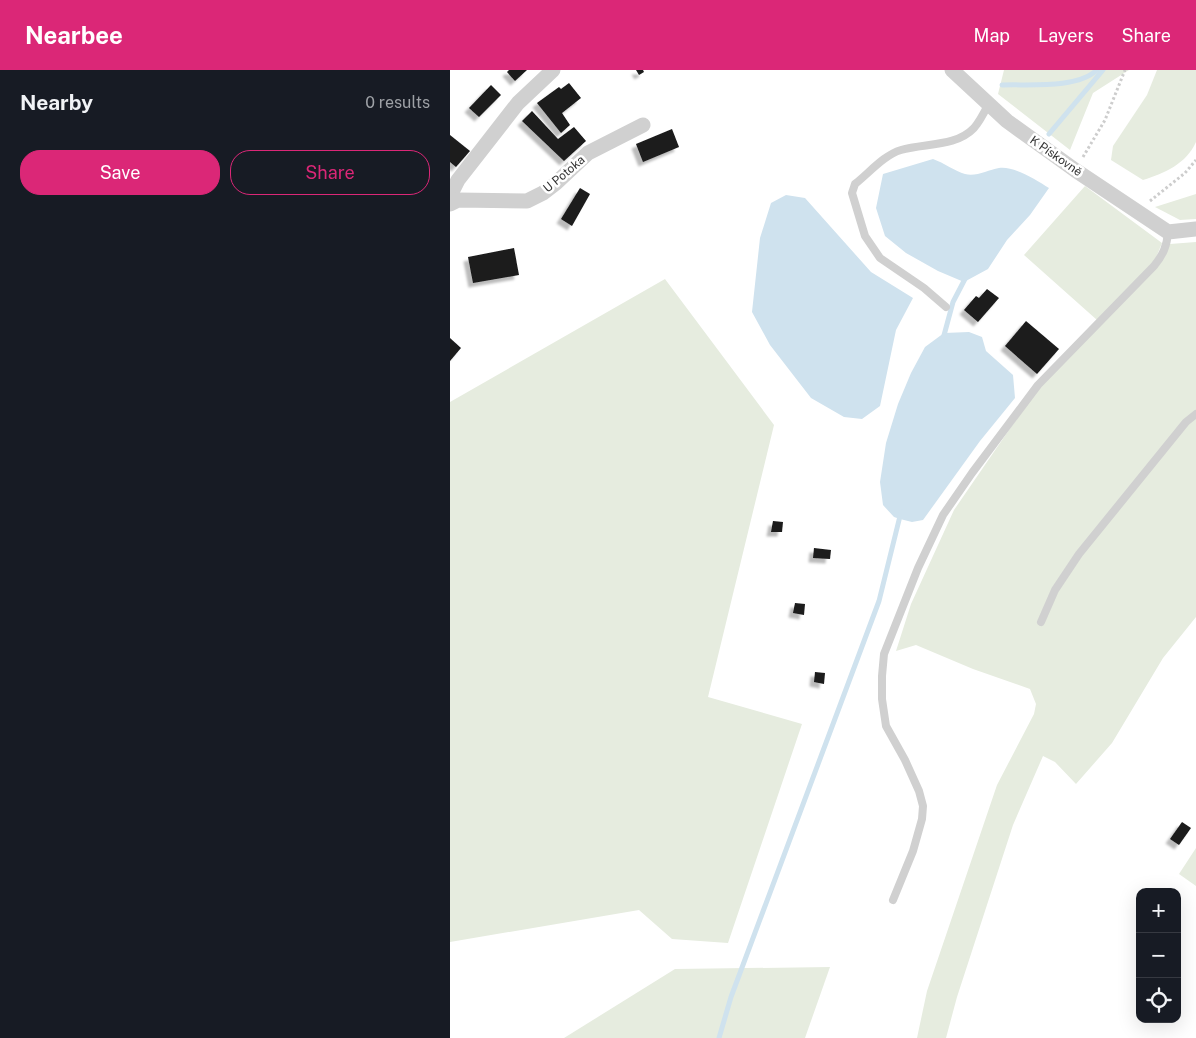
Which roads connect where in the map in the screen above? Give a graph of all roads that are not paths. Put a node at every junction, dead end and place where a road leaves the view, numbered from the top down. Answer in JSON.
{"nodes":[{"id":1,"x":553,"y":70,"type":"edge"},
{"id":2,"x":952,"y":70,"type":"edge"},
{"id":3,"x":988,"y":105,"type":"junction"},
{"id":4,"x":643,"y":125,"type":"dead end"},
{"id":5,"x":450,"y":196,"type":"edge"},
{"id":6,"x":450,"y":204,"type":"edge"},
{"id":7,"x":1196,"y":229,"type":"edge"},
{"id":8,"x":1168,"y":232,"type":"junction"},
{"id":9,"x":946,"y":307,"type":"dead end"},
{"id":10,"x":1196,"y":414,"type":"edge"},
{"id":11,"x":1041,"y":622,"type":"dead end"},
{"id":12,"x":893,"y":900,"type":"dead end"}],
"edges":[{"from":1,"to":5,"type":"street"},
{"from":2,"to":3,"type":"street","name":"K Pískovně"},
{"from":3,"to":8,"type":"street","name":"K Pískovně"},
{"from":3,"to":9,"type":"lane"},
{"from":4,"to":6,"type":"street","name":"U Potoka"},
{"from":7,"to":8,"type":"street"},
{"from":8,"to":12,"type":"lane"},
{"from":10,"to":11,"type":"lane"}]}
